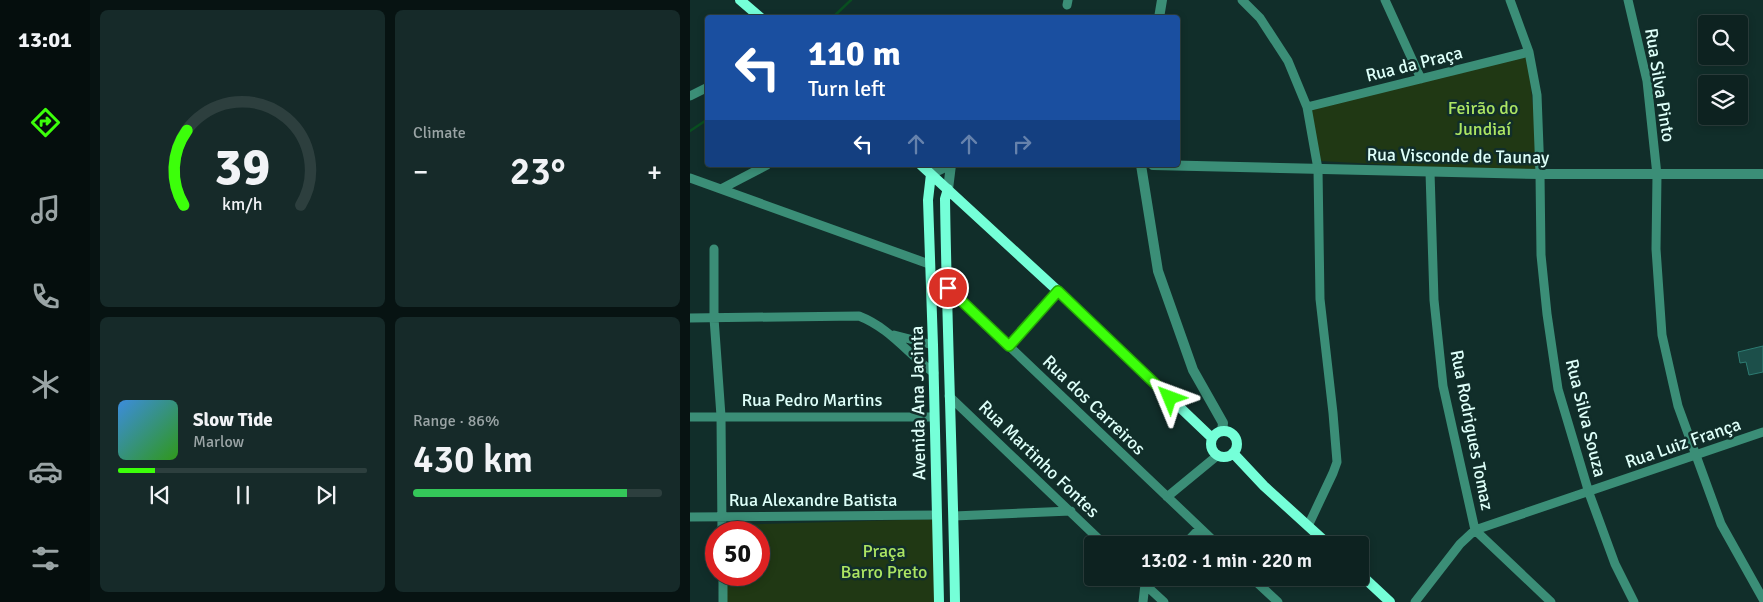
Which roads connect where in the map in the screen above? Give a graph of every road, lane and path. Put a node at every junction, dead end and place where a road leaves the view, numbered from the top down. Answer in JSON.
{"nodes":[{"id":1,"x":1162,"y":0,"type":"edge"},
{"id":2,"x":1242,"y":0,"type":"edge"},
{"id":3,"x":1385,"y":0,"type":"edge"},
{"id":4,"x":1510,"y":0,"type":"edge"},
{"id":5,"x":1628,"y":0,"type":"edge"},
{"id":6,"x":746,"y":2,"type":"edge"},
{"id":7,"x":757,"y":15,"type":"edge"},
{"id":8,"x":1160,"y":15,"type":"edge"},
{"id":9,"x":1529,"y":52,"type":"junction"},
{"id":10,"x":1421,"y":79,"type":"junction"},
{"id":11,"x":705,"y":88,"type":"edge"},
{"id":12,"x":690,"y":96,"type":"edge"},
{"id":13,"x":1307,"y":107,"type":"junction"},
{"id":14,"x":1180,"y":166,"type":"edge"},
{"id":15,"x":763,"y":167,"type":"edge"},
{"id":16,"x":923,"y":167,"type":"edge"},
{"id":17,"x":946,"y":167,"type":"edge"},
{"id":18,"x":950,"y":167,"type":"edge"},
{"id":19,"x":1141,"y":167,"type":"edge"},
{"id":20,"x":1318,"y":169,"type":"junction"},
{"id":21,"x":1430,"y":172,"type":"junction"},
{"id":22,"x":931,"y":174,"type":"junction"},
{"id":23,"x":1540,"y":174,"type":"junction"},
{"id":24,"x":1763,"y":174,"type":"edge"},
{"id":25,"x":1657,"y":175,"type":"junction"},
{"id":26,"x":690,"y":178,"type":"edge"},
{"id":27,"x":722,"y":189,"type":"junction"},
{"id":28,"x":948,"y":189,"type":"junction"},
{"id":29,"x":929,"y":244,"type":"junction"},
{"id":30,"x":947,"y":244,"type":"junction"},
{"id":31,"x":714,"y":249,"type":"dead end"},
{"id":32,"x":929,"y":264,"type":"junction"},
{"id":33,"x":948,"y":288,"type":"junction"},
{"id":34,"x":1058,"y":291,"type":"junction"},
{"id":35,"x":690,"y":318,"type":"edge"},
{"id":36,"x":714,"y":318,"type":"junction"},
{"id":37,"x":891,"y":335,"type":"junction"},
{"id":38,"x":933,"y":345,"type":"junction"},
{"id":39,"x":1009,"y":346,"type":"junction"},
{"id":40,"x":934,"y":373,"type":"junction"},
{"id":41,"x":949,"y":396,"type":"junction"},
{"id":42,"x":721,"y":416,"type":"junction"},
{"id":43,"x":933,"y":416,"type":"junction"},
{"id":44,"x":690,"y":417,"type":"edge"},
{"id":45,"x":1222,"y":431,"type":"junction"},
{"id":46,"x":1763,"y":432,"type":"edge"},
{"id":47,"x":1212,"y":438,"type":"junction"},
{"id":48,"x":1233,"y":453,"type":"junction"},
{"id":49,"x":1218,"y":455,"type":"junction"},
{"id":50,"x":1695,"y":455,"type":"junction"},
{"id":51,"x":934,"y":458,"type":"junction"},
{"id":52,"x":951,"y":458,"type":"junction"},
{"id":53,"x":1589,"y":493,"type":"junction"},
{"id":54,"x":1167,"y":497,"type":"junction"},
{"id":55,"x":1070,"y":511,"type":"junction"},
{"id":56,"x":722,"y":516,"type":"junction"},
{"id":57,"x":937,"y":516,"type":"junction"},
{"id":58,"x":954,"y":516,"type":"junction"},
{"id":59,"x":690,"y":517,"type":"edge"},
{"id":60,"x":722,"y":521,"type":"edge"},
{"id":61,"x":1308,"y":526,"type":"junction"},
{"id":62,"x":1200,"y":528,"type":"junction"},
{"id":63,"x":1475,"y":530,"type":"junction"},
{"id":64,"x":1096,"y":536,"type":"edge"},
{"id":65,"x":1192,"y":536,"type":"edge"},
{"id":66,"x":1208,"y":536,"type":"edge"},
{"id":67,"x":1319,"y":536,"type":"edge"},
{"id":68,"x":1369,"y":582,"type":"edge"},
{"id":69,"x":723,"y":586,"type":"edge"},
{"id":70,"x":1144,"y":586,"type":"edge"},
{"id":71,"x":1150,"y":586,"type":"edge"},
{"id":72,"x":1261,"y":586,"type":"edge"},
{"id":73,"x":1763,"y":599,"type":"edge"},
{"id":74,"x":724,"y":602,"type":"edge"},
{"id":75,"x":939,"y":602,"type":"edge"},
{"id":76,"x":955,"y":602,"type":"edge"},
{"id":77,"x":1142,"y":602,"type":"edge"},
{"id":78,"x":1164,"y":602,"type":"edge"},
{"id":79,"x":1278,"y":602,"type":"edge"},
{"id":80,"x":1390,"y":602,"type":"edge"},
{"id":81,"x":1415,"y":602,"type":"edge"},
{"id":82,"x":1551,"y":602,"type":"edge"},
{"id":83,"x":1634,"y":602,"type":"edge"}],
"edges":[{"from":1,"to":8,"type":"street"},
{"from":2,"to":13,"type":"street"},
{"from":3,"to":10,"type":"street"},
{"from":4,"to":9,"type":"street","name":"Rua Silva Souza"},
{"from":5,"to":25,"type":"street","name":"Rua Silva Pinto"},
{"from":6,"to":7,"type":"main road"},
{"from":9,"to":10,"type":"street","name":"Rua da Praça"},
{"from":9,"to":23,"type":"street","name":"Rua Silva Souza"},
{"from":10,"to":13,"type":"street","name":"Rua da Praça"},
{"from":11,"to":12,"type":"street"},
{"from":13,"to":20,"type":"street"},
{"from":14,"to":20,"type":"street","name":"Rua Visconde de Taunay"},
{"from":15,"to":27,"type":"street"},
{"from":16,"to":22,"type":"main road"},
{"from":17,"to":22,"type":"street"},
{"from":18,"to":28,"type":"street"},
{"from":19,"to":45,"type":"street"},
{"from":20,"to":21,"type":"street","name":"Rua Visconde de Taunay"},
{"from":20,"to":61,"type":"street"},
{"from":21,"to":23,"type":"street","name":"Rua Visconde de Taunay"},
{"from":21,"to":63,"type":"street","name":"Rua Rodrigues Tomaz"},
{"from":22,"to":28,"type":"main road"},
{"from":22,"to":29,"type":"main road","name":"Avenida Ana Jacinta"},
{"from":23,"to":25,"type":"street","name":"Rua Visconde de Taunay"},
{"from":23,"to":53,"type":"street","name":"Rua Silva Souza"},
{"from":24,"to":25,"type":"street","name":"Rua Visconde de Taunay"},
{"from":25,"to":50,"type":"street","name":"Rua Silva Pinto"},
{"from":26,"to":27,"type":"street"},
{"from":27,"to":32,"type":"street"},
{"from":28,"to":30,"type":"main road","name":"Avenida Ana Jacinta"},
{"from":28,"to":34,"type":"main road"},
{"from":29,"to":30,"type":"main road"},
{"from":29,"to":32,"type":"main road","name":"Avenida Ana Jacinta"},
{"from":30,"to":33,"type":"main road","name":"Avenida Ana Jacinta"},
{"from":31,"to":36,"type":"street"},
{"from":32,"to":38,"type":"main road","name":"Avenida Ana Jacinta"},
{"from":33,"to":39,"type":"street","name":"Rua dos Carreiros"},
{"from":33,"to":41,"type":"main road","name":"Avenida Ana Jacinta"},
{"from":34,"to":39,"type":"street"},
{"from":34,"to":47,"type":"main road"},
{"from":35,"to":36,"type":"street"},
{"from":36,"to":37,"type":"street"},
{"from":36,"to":42,"type":"street"},
{"from":37,"to":38,"type":"street"},
{"from":37,"to":40,"type":"street"},
{"from":38,"to":40,"type":"main road","name":"Avenida Ana Jacinta"},
{"from":39,"to":54,"type":"street","name":"Rua dos Carreiros"},
{"from":40,"to":43,"type":"main road","name":"Avenida Ana Jacinta"},
{"from":41,"to":52,"type":"main road","name":"Avenida Ana Jacinta"},
{"from":41,"to":55,"type":"street","name":"Rua Martinho Fontes"},
{"from":42,"to":43,"type":"street","name":"Rua Pedro Martins"},
{"from":42,"to":44,"type":"street","name":"Rua Pedro Martins"},
{"from":42,"to":56,"type":"street"},
{"from":43,"to":51,"type":"main road","name":"Avenida Ana Jacinta"},
{"from":45,"to":47,"type":"main road"},
{"from":45,"to":48,"type":"main road"},
{"from":46,"to":50,"type":"street","name":"Rua Luiz França"},
{"from":47,"to":49,"type":"main road"},
{"from":48,"to":49,"type":"main road"},
{"from":48,"to":61,"type":"main road"},
{"from":49,"to":54,"type":"street"},
{"from":50,"to":53,"type":"street","name":"Rua Luiz França"},
{"from":50,"to":73,"type":"street","name":"Rua Silva Pinto"},
{"from":51,"to":52,"type":"main road"},
{"from":51,"to":57,"type":"main road","name":"Avenida Ana Jacinta"},
{"from":52,"to":58,"type":"main road","name":"Avenida Ana Jacinta"},
{"from":53,"to":63,"type":"street","name":"Rua Luiz França"},
{"from":53,"to":83,"type":"street","name":"Rua Silva Souza"},
{"from":54,"to":62,"type":"street","name":"Rua dos Carreiros"},
{"from":55,"to":58,"type":"street"},
{"from":55,"to":64,"type":"street","name":"Rua Martinho Fontes"},
{"from":56,"to":57,"type":"street","name":"Rua Alexandre Batista"},
{"from":56,"to":59,"type":"street","name":"Rua Alexandre Batista"},
{"from":56,"to":60,"type":"street"},
{"from":57,"to":75,"type":"main road","name":"Avenida Ana Jacinta"},
{"from":58,"to":76,"type":"main road","name":"Avenida Ana Jacinta"},
{"from":61,"to":67,"type":"main road"},
{"from":62,"to":65,"type":"street"},
{"from":62,"to":66,"type":"street","name":"Rua dos Carreiros"},
{"from":63,"to":81,"type":"street","name":"Rua Luiz França"},
{"from":63,"to":82,"type":"street","name":"Rua Rodrigues Tomaz"},
{"from":68,"to":80,"type":"main road"},
{"from":69,"to":74,"type":"street"},
{"from":70,"to":77,"type":"street"},
{"from":71,"to":78,"type":"street"},
{"from":72,"to":79,"type":"street"}]}
